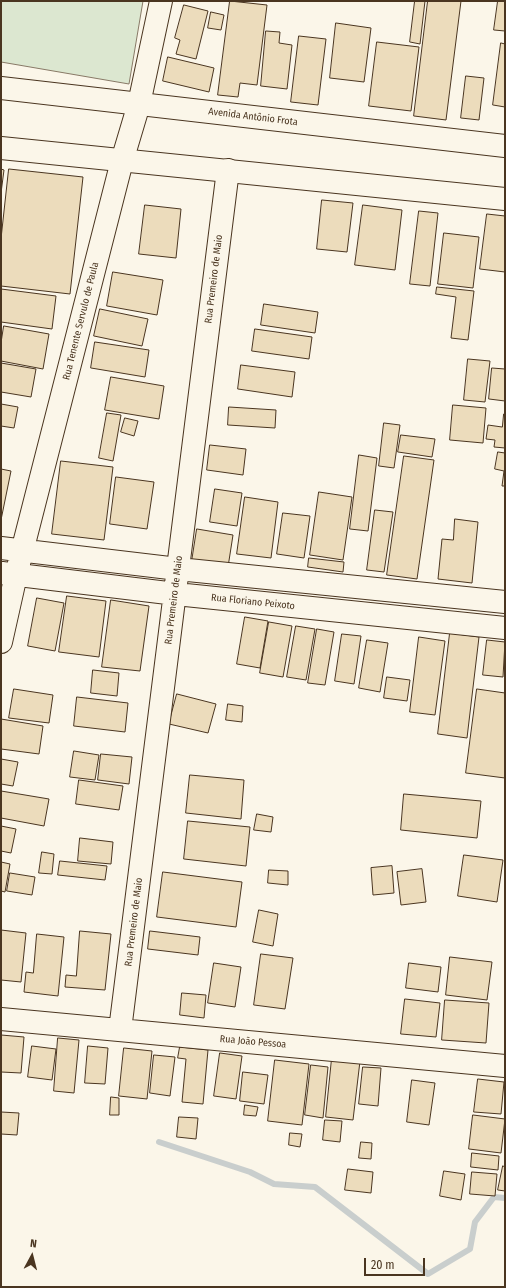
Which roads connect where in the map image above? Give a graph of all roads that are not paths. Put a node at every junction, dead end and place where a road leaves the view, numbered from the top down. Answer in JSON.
{"nodes":[{"id":1,"x":161,"y":1,"type":"edge"},
{"id":2,"x":1,"y":88,"type":"edge"},
{"id":3,"x":139,"y":104,"type":"junction"},
{"id":4,"x":505,"y":146,"type":"edge"},
{"id":5,"x":1,"y":148,"type":"edge"},
{"id":6,"x":122,"y":161,"type":"junction"},
{"id":7,"x":228,"y":170,"type":"junction"},
{"id":8,"x":505,"y":199,"type":"edge"},
{"id":9,"x":1,"y":548,"type":"edge"},
{"id":10,"x":22,"y":551,"type":"junction"},
{"id":11,"x":178,"y":569,"type":"junction"},
{"id":12,"x":9,"y":574,"type":"edge"},
{"id":13,"x":176,"y":594,"type":"junction"},
{"id":14,"x":505,"y":602,"type":"edge"},
{"id":15,"x":505,"y":628,"type":"edge"},
{"id":16,"x":1,"y":642,"type":"edge"},
{"id":17,"x":1,"y":1019,"type":"edge"},
{"id":18,"x":120,"y":1030,"type":"junction"},
{"id":19,"x":505,"y":1066,"type":"edge"}],
"edges":[{"from":1,"to":3,"type":"street","name":"Rua Tenente Servulo de Paula"},
{"from":2,"to":3,"type":"street","name":"Avenida Antônio Frota"},
{"from":3,"to":4,"type":"street","name":"Avenida Antônio Frota"},
{"from":3,"to":6,"type":"street","name":"Rua Tenente Servulo de Paula"},
{"from":5,"to":6,"type":"street"},
{"from":6,"to":7,"type":"street"},
{"from":6,"to":10,"type":"street","name":"Rua Tenente Servulo de Paula"},
{"from":7,"to":8,"type":"street"},
{"from":7,"to":11,"type":"street","name":"Rua Premeiro de Maio"},
{"from":9,"to":10,"type":"street"},
{"from":10,"to":11,"type":"street"},
{"from":10,"to":12,"type":"street","name":"Rua Tenente Servulo de Paula"},
{"from":11,"to":13,"type":"street","name":"Rua Premeiro de Maio"},
{"from":11,"to":14,"type":"street"},
{"from":12,"to":13,"type":"street","name":"Rua Floriano Peixoto"},
{"from":12,"to":16,"type":"street","name":"Rua Tenente Servulo de Paula"},
{"from":13,"to":15,"type":"street","name":"Rua Floriano Peixoto"},
{"from":13,"to":18,"type":"street","name":"Rua Premeiro de Maio"},
{"from":17,"to":18,"type":"street","name":"Rua João Pessoa"},
{"from":18,"to":19,"type":"street","name":"Rua João Pessoa"}]}
